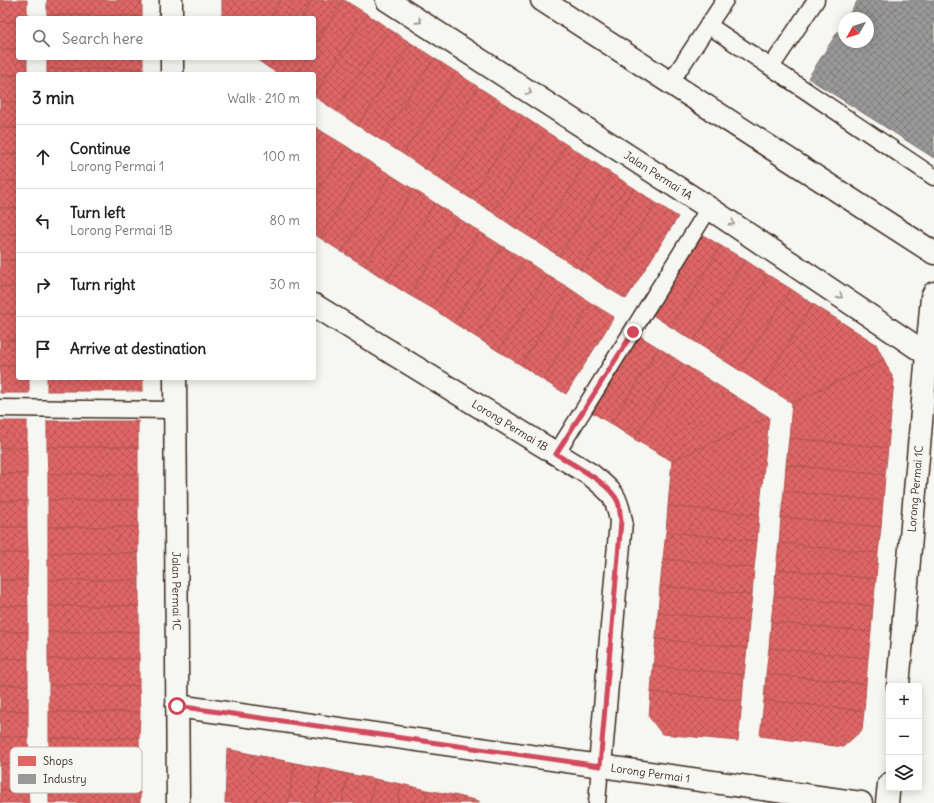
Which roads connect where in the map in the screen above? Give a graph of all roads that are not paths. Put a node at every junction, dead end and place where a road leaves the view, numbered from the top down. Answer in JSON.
{"nodes":[{"id":1,"x":171,"y":0,"type":"edge"},
{"id":2,"x":387,"y":0,"type":"edge"},
{"id":3,"x":542,"y":0,"type":"edge"},
{"id":4,"x":725,"y":0,"type":"edge"},
{"id":5,"x":816,"y":0,"type":"edge"},
{"id":6,"x":172,"y":16,"type":"edge"},
{"id":7,"x":708,"y":25,"type":"junction"},
{"id":8,"x":172,"y":60,"type":"edge"},
{"id":9,"x":771,"y":67,"type":"junction"},
{"id":10,"x":172,"y":72,"type":"edge"},
{"id":11,"x":670,"y":83,"type":"junction"},
{"id":12,"x":934,"y":177,"type":"edge"},
{"id":13,"x":709,"y":208,"type":"junction"},
{"id":14,"x":934,"y":253,"type":"edge"},
{"id":15,"x":934,"y":293,"type":"edge"},
{"id":16,"x":316,"y":306,"type":"edge"},
{"id":17,"x":930,"y":357,"type":"edge"},
{"id":18,"x":175,"y":380,"type":"edge"},
{"id":19,"x":0,"y":408,"type":"edge"},
{"id":20,"x":175,"y":410,"type":"junction"},
{"id":21,"x":556,"y":454,"type":"junction"},
{"id":22,"x":898,"y":683,"type":"edge"},
{"id":23,"x":177,"y":706,"type":"junction"},
{"id":24,"x":600,"y":766,"type":"junction"},
{"id":25,"x":888,"y":791,"type":"edge"},
{"id":26,"x":178,"y":803,"type":"edge"},
{"id":27,"x":597,"y":803,"type":"edge"},
{"id":28,"x":862,"y":803,"type":"edge"},
{"id":29,"x":887,"y":803,"type":"edge"}],
"edges":[{"from":1,"to":6,"type":"street"},
{"from":2,"to":13,"type":"street","name":"Jalan Permai 1A","one_way":true},
{"from":3,"to":11,"type":"street"},
{"from":4,"to":7,"type":"lane"},
{"from":5,"to":9,"type":"lane"},
{"from":7,"to":9,"type":"lane"},
{"from":7,"to":11,"type":"lane"},
{"from":8,"to":10,"type":"street"},
{"from":9,"to":12,"type":"lane"},
{"from":11,"to":14,"type":"street"},
{"from":13,"to":17,"type":"street","name":"Jalan Permai 1A","one_way":true},
{"from":13,"to":21,"type":"lane"},
{"from":15,"to":17,"type":"street","name":"Lorong Permai 1C"},
{"from":16,"to":21,"type":"street","name":"Lorong Permai 1B"},
{"from":17,"to":22,"type":"street","name":"Lorong Permai 1C"},
{"from":18,"to":20,"type":"street","name":"Jalan Permai 1C"},
{"from":19,"to":20,"type":"lane"},
{"from":20,"to":23,"type":"street","name":"Jalan Permai 1C"},
{"from":21,"to":24,"type":"street","name":"Lorong Permai 1B"},
{"from":23,"to":24,"type":"street","name":"Lorong Permai 1"},
{"from":23,"to":26,"type":"street","name":"Jalan Permai 1C"},
{"from":24,"to":27,"type":"lane"},
{"from":24,"to":28,"type":"street","name":"Lorong Permai 1"},
{"from":25,"to":29,"type":"street"}]}
